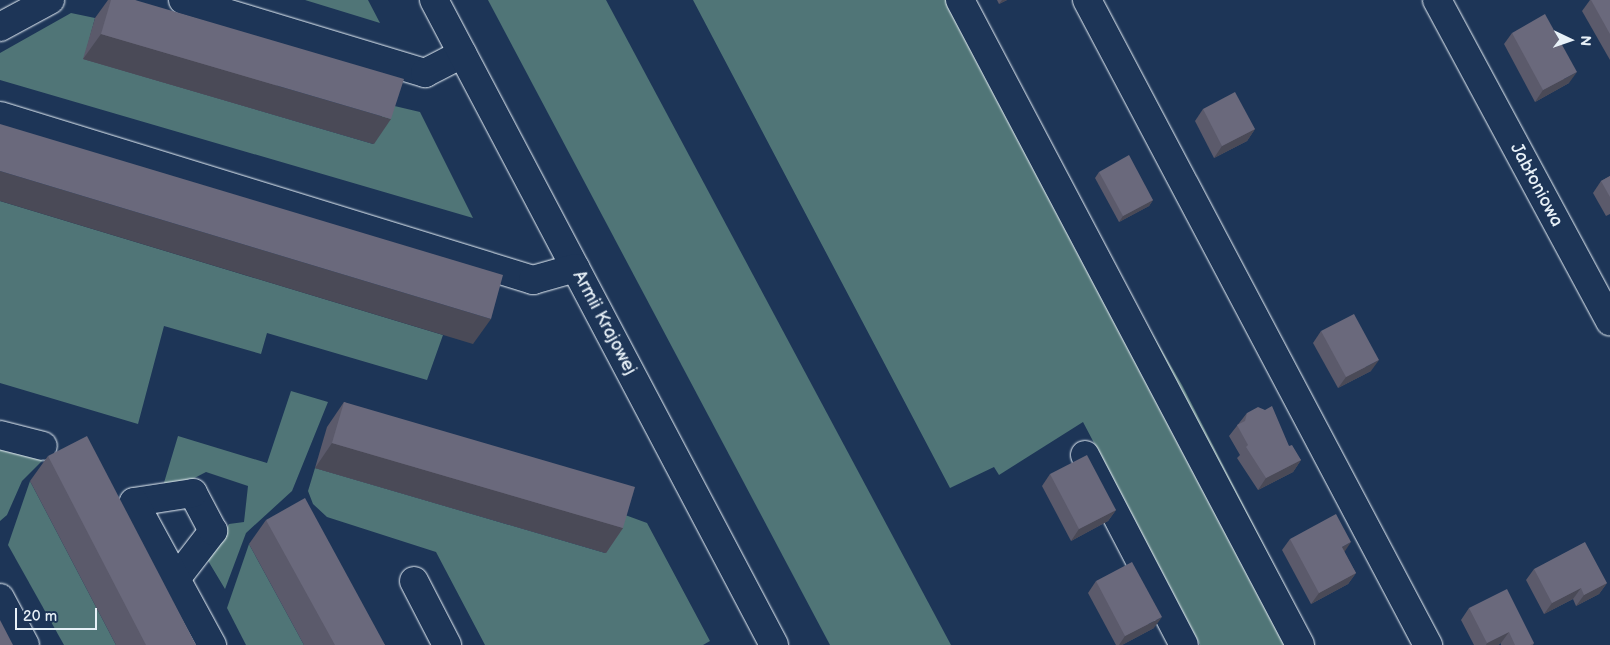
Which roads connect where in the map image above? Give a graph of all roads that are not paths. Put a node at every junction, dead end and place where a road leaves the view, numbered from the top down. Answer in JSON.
{"nodes":[{"id":1,"x":50,"y":0,"type":"edge"},
{"id":2,"x":183,"y":0,"type":"edge"},
{"id":3,"x":434,"y":0,"type":"edge"},
{"id":4,"x":960,"y":0,"type":"edge"},
{"id":5,"x":1088,"y":0,"type":"edge"},
{"id":6,"x":1437,"y":0,"type":"edge"},
{"id":7,"x":0,"y":27,"type":"edge"},
{"id":8,"x":462,"y":54,"type":"junction"},
{"id":9,"x":0,"y":116,"type":"edge"},
{"id":10,"x":574,"y":268,"type":"junction"},
{"id":11,"x":1610,"y":321,"type":"edge"},
{"id":12,"x":0,"y":435,"type":"edge"},
{"id":13,"x":43,"y":446,"type":"dead end"},
{"id":14,"x":1085,"y":455,"type":"edge"},
{"id":15,"x":176,"y":579,"type":"dead end"},
{"id":16,"x":414,"y":581,"type":"dead end"},
{"id":17,"x":0,"y":598,"type":"edge"},
{"id":18,"x":771,"y":644,"type":"edge"},
{"id":19,"x":25,"y":645,"type":"edge"},
{"id":20,"x":212,"y":645,"type":"edge"},
{"id":21,"x":447,"y":645,"type":"edge"},
{"id":22,"x":1184,"y":645,"type":"edge"},
{"id":23,"x":1300,"y":645,"type":"edge"},
{"id":24,"x":1428,"y":645,"type":"edge"}],
"edges":[{"from":1,"to":7,"type":"street"},
{"from":2,"to":8,"type":"street"},
{"from":3,"to":8,"type":"street","name":"Armii Krajowej"},
{"from":4,"to":23,"type":"street"},
{"from":5,"to":24,"type":"street"},
{"from":6,"to":11,"type":"street","name":"Jabłoniowa"},
{"from":8,"to":10,"type":"street","name":"Armii Krajowej"},
{"from":9,"to":10,"type":"street"},
{"from":10,"to":18,"type":"street","name":"Armii Krajowej"},
{"from":12,"to":13,"type":"street"},
{"from":14,"to":22,"type":"street"},
{"from":15,"to":20,"type":"street"},
{"from":16,"to":21,"type":"street"},
{"from":17,"to":19,"type":"street"}]}
